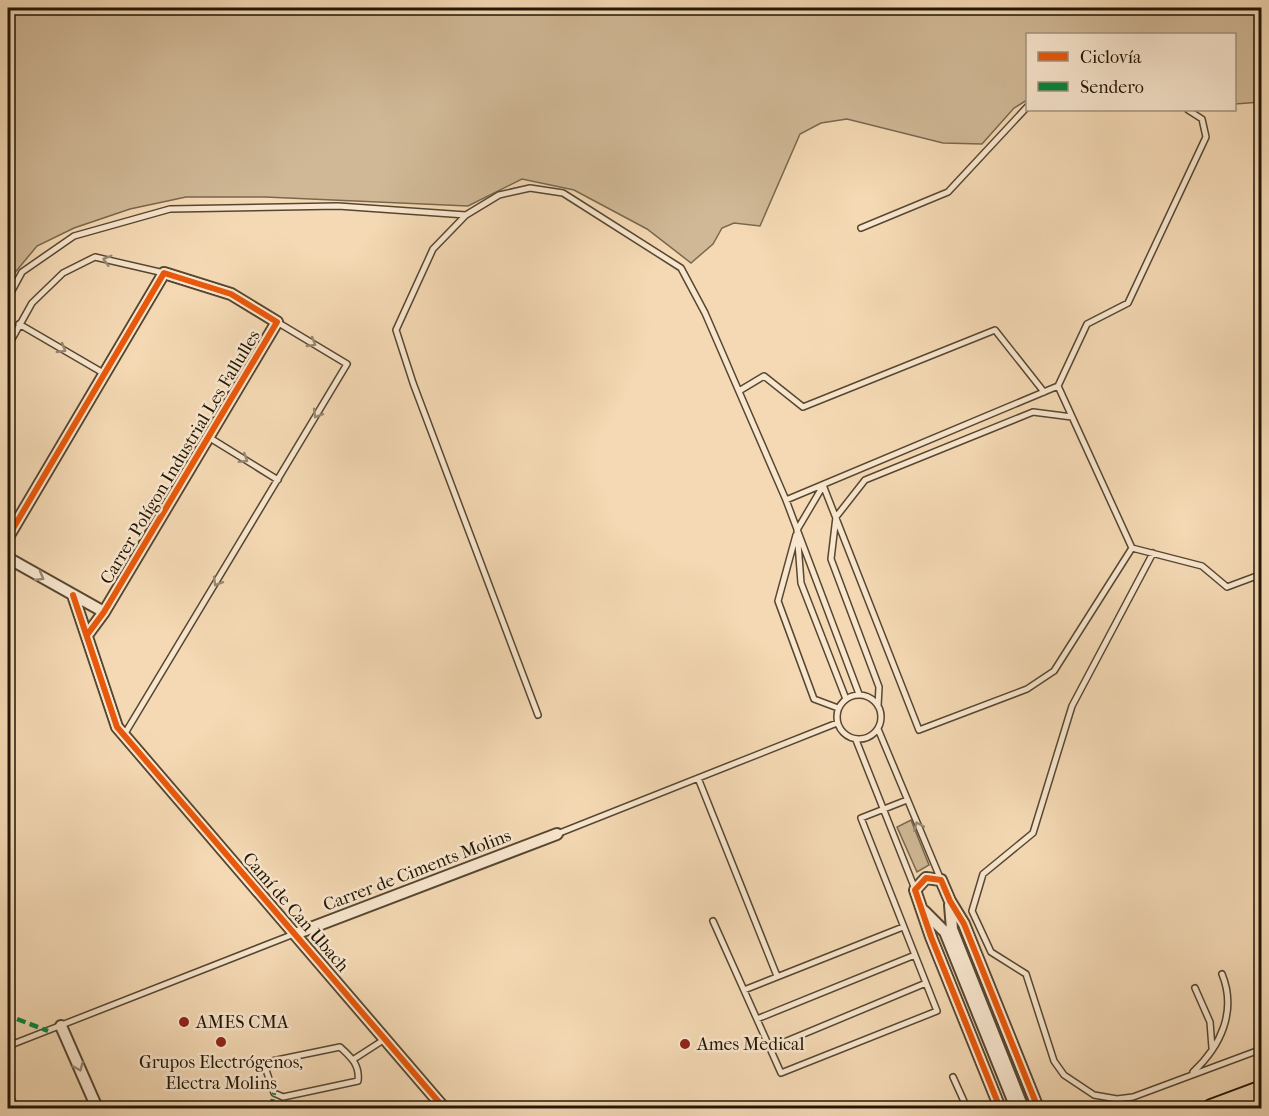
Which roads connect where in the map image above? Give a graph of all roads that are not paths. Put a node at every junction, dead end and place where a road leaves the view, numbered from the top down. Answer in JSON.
{"nodes":[{"id":1,"x":1026,"y":108,"type":"edge"},
{"id":2,"x":1190,"y":111,"type":"edge"},
{"id":3,"x":466,"y":215,"type":"junction"},
{"id":4,"x":861,"y":228,"type":"dead end"},
{"id":5,"x":164,"y":273,"type":"junction"},
{"id":6,"x":8,"y":298,"type":"edge"},
{"id":7,"x":277,"y":322,"type":"junction"},
{"id":8,"x":19,"y":324,"type":"junction"},
{"id":9,"x":8,"y":346,"type":"edge"},
{"id":10,"x":105,"y":374,"type":"junction"},
{"id":11,"x":1058,"y":386,"type":"junction"},
{"id":12,"x":739,"y":391,"type":"junction"},
{"id":13,"x":1044,"y":392,"type":"junction"},
{"id":14,"x":1072,"y":417,"type":"junction"},
{"id":15,"x":210,"y":438,"type":"junction"},
{"id":16,"x":278,"y":480,"type":"junction"},
{"id":17,"x":824,"y":485,"type":"junction"},
{"id":18,"x":786,"y":500,"type":"junction"},
{"id":19,"x":836,"y":518,"type":"junction"},
{"id":20,"x":797,"y":530,"type":"junction"},
{"id":21,"x":8,"y":537,"type":"edge"},
{"id":22,"x":1132,"y":548,"type":"junction"},
{"id":23,"x":1153,"y":553,"type":"junction"},
{"id":24,"x":8,"y":558,"type":"edge"},
{"id":25,"x":1262,"y":574,"type":"edge"},
{"id":26,"x":73,"y":595,"type":"junction"},
{"id":27,"x":104,"y":612,"type":"junction"},
{"id":28,"x":87,"y":635,"type":"junction"},
{"id":29,"x":859,"y":694,"type":"junction"},
{"id":30,"x":846,"y":699,"type":"junction"},
{"id":31,"x":878,"y":706,"type":"junction"},
{"id":32,"x":838,"y":708,"type":"junction"},
{"id":33,"x":538,"y":715,"type":"dead end"},
{"id":34,"x":837,"y":723,"type":"junction"},
{"id":35,"x":878,"y":729,"type":"junction"},
{"id":36,"x":124,"y":735,"type":"junction"},
{"id":37,"x":856,"y":740,"type":"junction"},
{"id":38,"x":698,"y":778,"type":"junction"},
{"id":39,"x":908,"y":801,"type":"junction"},
{"id":40,"x":884,"y":809,"type":"junction"},
{"id":41,"x":557,"y":834,"type":"joint"},
{"id":42,"x":941,"y":880,"type":"junction"},
{"id":43,"x":915,"y":890,"type":"junction"},
{"id":44,"x":950,"y":901,"type":"junction"},
{"id":45,"x":924,"y":911,"type":"junction"},
{"id":46,"x":713,"y":921,"type":"dead end"},
{"id":47,"x":903,"y":927,"type":"junction"},
{"id":48,"x":295,"y":934,"type":"junction"},
{"id":49,"x":915,"y":955,"type":"junction"},
{"id":50,"x":1222,"y":974,"type":"dead end"},
{"id":51,"x":777,"y":976,"type":"junction"},
{"id":52,"x":926,"y":982,"type":"junction"},
{"id":53,"x":1195,"y":988,"type":"dead end"},
{"id":54,"x":744,"y":990,"type":"junction"},
{"id":55,"x":757,"y":1019,"type":"junction"},
{"id":56,"x":61,"y":1026,"type":"junction"},
{"id":57,"x":385,"y":1039,"type":"junction"},
{"id":58,"x":8,"y":1046,"type":"edge"},
{"id":59,"x":770,"y":1048,"type":"junction"},
{"id":60,"x":1212,"y":1048,"type":"junction"},
{"id":61,"x":1262,"y":1049,"type":"edge"},
{"id":62,"x":354,"y":1059,"type":"junction"},
{"id":63,"x":1190,"y":1076,"type":"junction"},
{"id":64,"x":953,"y":1077,"type":"dead end"},
{"id":65,"x":1262,"y":1089,"type":"edge"},
{"id":66,"x":97,"y":1108,"type":"edge"},
{"id":67,"x":444,"y":1108,"type":"edge"},
{"id":68,"x":967,"y":1108,"type":"edge"},
{"id":69,"x":999,"y":1108,"type":"edge"},
{"id":70,"x":1016,"y":1108,"type":"edge"},
{"id":71,"x":1023,"y":1108,"type":"edge"},
{"id":72,"x":1038,"y":1108,"type":"edge"},
{"id":73,"x":1211,"y":1108,"type":"edge"}],
"edges":[{"from":1,"to":4,"type":"lane"},
{"from":2,"to":11,"type":"lane"},
{"from":3,"to":6,"type":"lane"},
{"from":3,"to":12,"type":"lane"},
{"from":3,"to":33,"type":"lane"},
{"from":5,"to":7,"type":"street","name":"Carrer Polígon Industrial Les Fallulles"},
{"from":5,"to":8,"type":"lane","one_way":true},
{"from":5,"to":10,"type":"street"},
{"from":7,"to":15,"type":"street","name":"Carrer Polígon Industrial Les Fallulles"},
{"from":7,"to":16,"type":"lane","one_way":true},
{"from":8,"to":9,"type":"lane"},
{"from":8,"to":10,"type":"lane","one_way":true},
{"from":10,"to":21,"type":"street"},
{"from":11,"to":13,"type":"lane"},
{"from":11,"to":14,"type":"lane"},
{"from":12,"to":13,"type":"lane"},
{"from":12,"to":18,"type":"lane"},
{"from":13,"to":17,"type":"lane"},
{"from":14,"to":19,"type":"lane"},
{"from":14,"to":22,"type":"lane"},
{"from":15,"to":16,"type":"lane","one_way":true},
{"from":15,"to":27,"type":"street","name":"Carrer Polígon Industrial Les Fallulles"},
{"from":16,"to":36,"type":"lane","one_way":true},
{"from":17,"to":18,"type":"lane"},
{"from":17,"to":19,"type":"lane"},
{"from":17,"to":20,"type":"lane"},
{"from":18,"to":20,"type":"lane"},
{"from":19,"to":22,"type":"lane"},
{"from":19,"to":31,"type":"lane"},
{"from":20,"to":29,"type":"lane"},
{"from":20,"to":30,"type":"lane"},
{"from":20,"to":32,"type":"lane"},
{"from":22,"to":23,"type":"lane"},
{"from":23,"to":25,"type":"lane"},
{"from":23,"to":63,"type":"lane"},
{"from":24,"to":26,"type":"street","name":"Carrer Polígon Industrial Les Fallulles","one_way":true},
{"from":26,"to":27,"type":"street","name":"Carrer Polígon Industrial Les Fallulles"},
{"from":26,"to":28,"type":"street"},
{"from":27,"to":28,"type":"street","name":"Carrer Polígon Industrial Les Fallulles"},
{"from":28,"to":36,"type":"street"},
{"from":29,"to":30,"type":"lane"},
{"from":29,"to":31,"type":"lane"},
{"from":30,"to":32,"type":"lane"},
{"from":31,"to":35,"type":"lane"},
{"from":32,"to":34,"type":"lane"},
{"from":34,"to":37,"type":"lane"},
{"from":34,"to":38,"type":"lane","name":"Carrer de Ciments Molins"},
{"from":35,"to":37,"type":"lane"},
{"from":35,"to":39,"type":"lane"},
{"from":36,"to":48,"type":"street","name":"Camí de Can Ubach"},
{"from":37,"to":40,"type":"lane"},
{"from":38,"to":41,"type":"lane","name":"Carrer de Ciments Molins"},
{"from":38,"to":51,"type":"lane"},
{"from":39,"to":40,"type":"lane"},
{"from":42,"to":39,"type":"lane","one_way":true},
{"from":40,"to":43,"type":"lane"},
{"from":40,"to":47,"type":"lane"},
{"from":41,"to":48,"type":"street","name":"Carrer de Ciments Molins"},
{"from":42,"to":43,"type":"street"},
{"from":42,"to":44,"type":"street"},
{"from":43,"to":45,"type":"street"},
{"from":44,"to":71,"type":"street"},
{"from":44,"to":72,"type":"street"},
{"from":45,"to":69,"type":"street"},
{"from":45,"to":70,"type":"street"},
{"from":46,"to":54,"type":"lane"},
{"from":47,"to":49,"type":"lane"},
{"from":47,"to":51,"type":"lane"},
{"from":48,"to":56,"type":"lane","name":"Carrer de Ciments Molins"},
{"from":48,"to":57,"type":"street","name":"Camí de Can Ubach"},
{"from":49,"to":52,"type":"lane"},
{"from":49,"to":55,"type":"lane"},
{"from":50,"to":60,"type":"lane"},
{"from":51,"to":54,"type":"lane"},
{"from":52,"to":59,"type":"lane"},
{"from":52,"to":59,"type":"lane"},
{"from":53,"to":60,"type":"lane"},
{"from":54,"to":55,"type":"lane"},
{"from":55,"to":59,"type":"lane"},
{"from":56,"to":58,"type":"lane","name":"Carrer de Ciments Molins"},
{"from":56,"to":66,"type":"street","one_way":true},
{"from":57,"to":62,"type":"lane"},
{"from":57,"to":67,"type":"street","name":"Camí de Can Ubach"},
{"from":60,"to":63,"type":"lane"},
{"from":61,"to":63,"type":"lane"},
{"from":62,"to":62,"type":"lane"},
{"from":64,"to":68,"type":"lane"},
{"from":65,"to":73,"type":"main road"}]}
